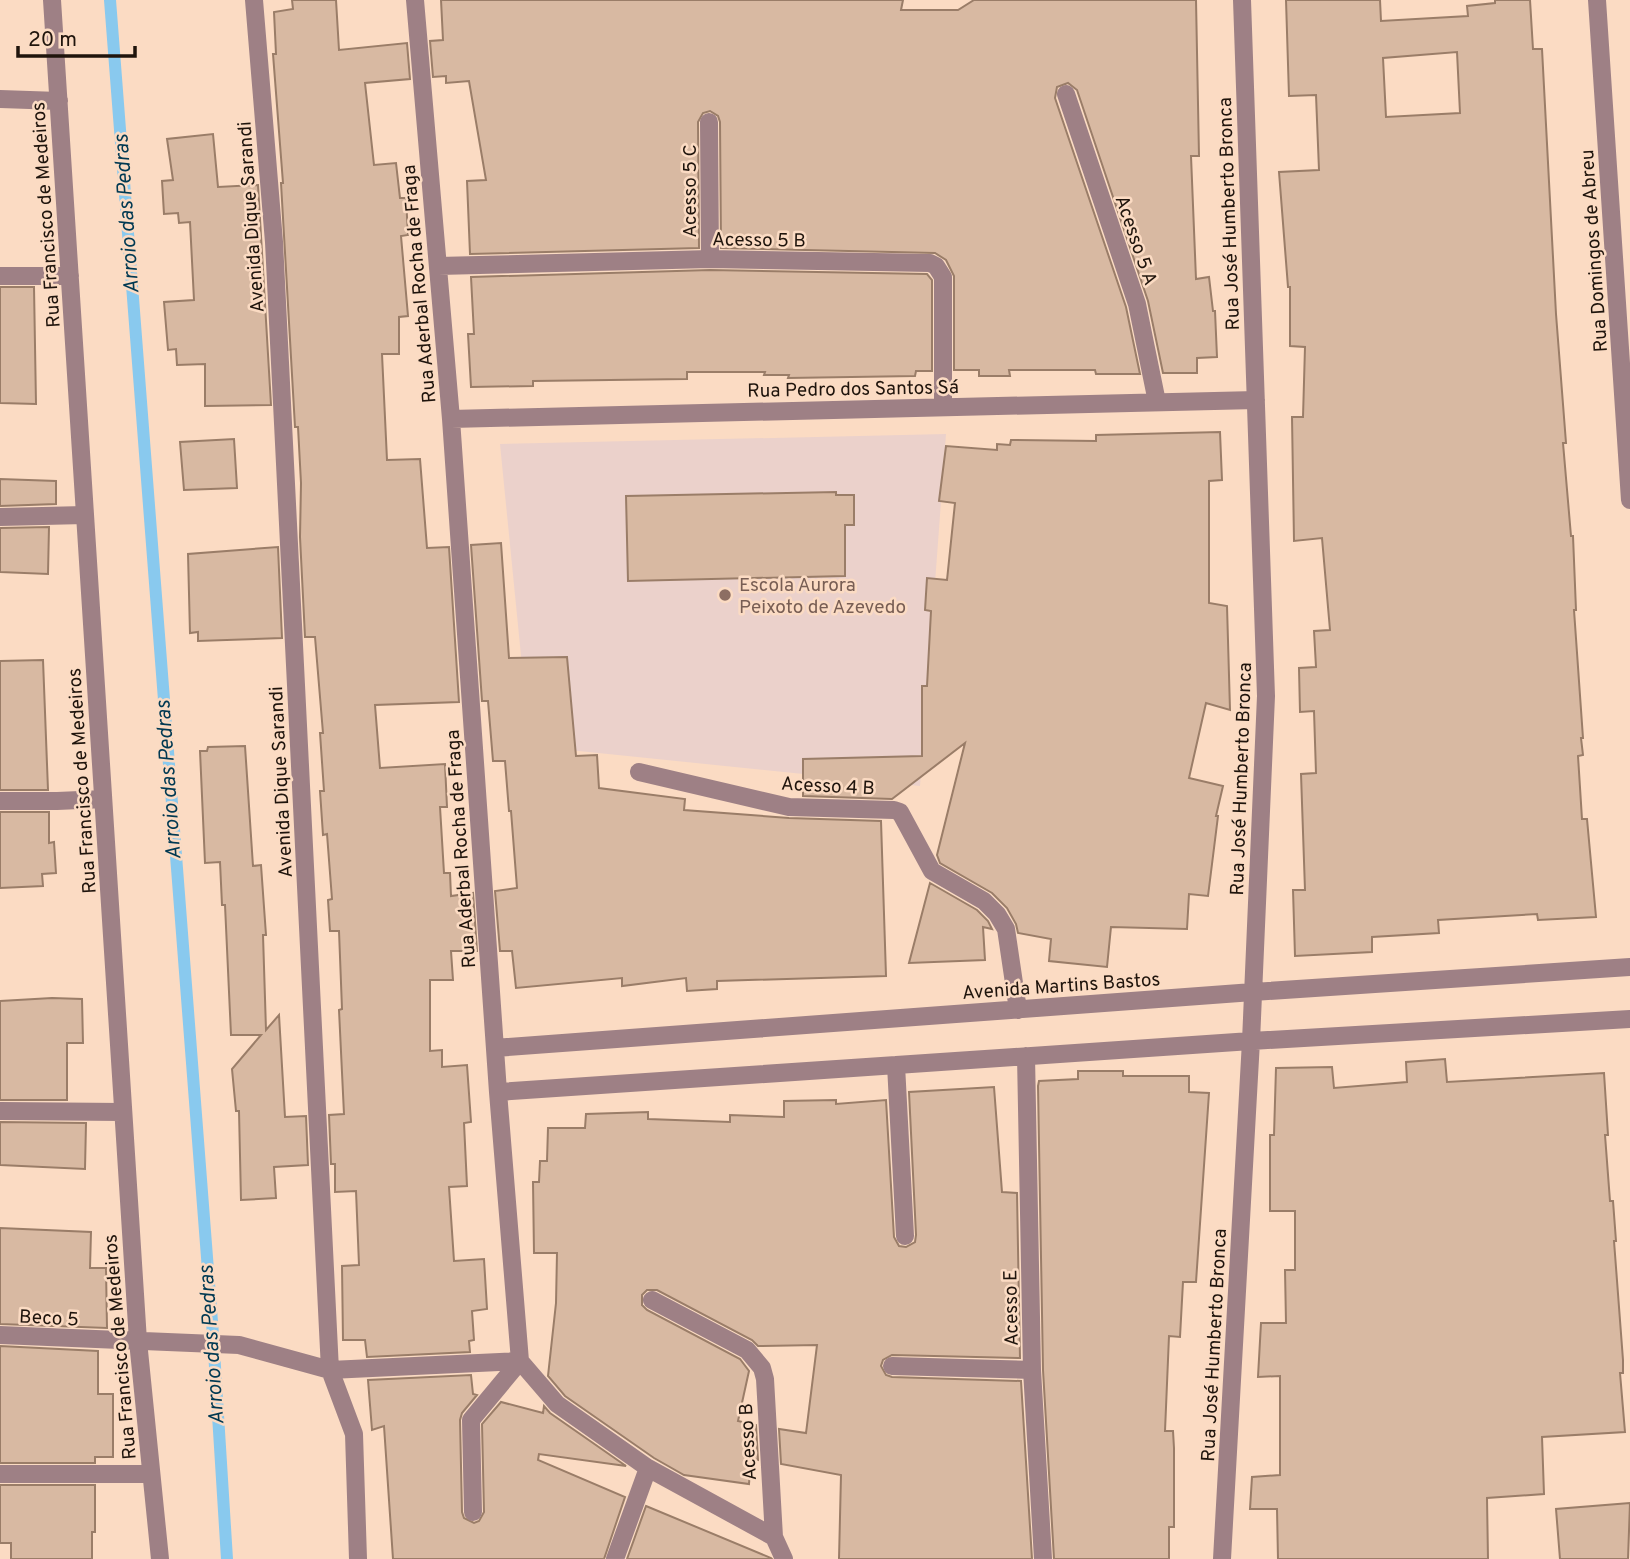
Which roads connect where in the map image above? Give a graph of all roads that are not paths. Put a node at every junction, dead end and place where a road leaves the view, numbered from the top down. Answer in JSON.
{"nodes":[{"id":1,"x":52,"y":0,"type":"edge"},
{"id":2,"x":254,"y":0,"type":"edge"},
{"id":3,"x":415,"y":0,"type":"edge"},
{"id":4,"x":1242,"y":0,"type":"edge"},
{"id":5,"x":1597,"y":0,"type":"edge"},
{"id":6,"x":1066,"y":94,"type":"dead end"},
{"id":7,"x":0,"y":99,"type":"edge"},
{"id":8,"x":59,"y":101,"type":"junction"},
{"id":9,"x":709,"y":122,"type":"dead end"},
{"id":10,"x":710,"y":258,"type":"junction"},
{"id":11,"x":438,"y":266,"type":"junction"},
{"id":12,"x":0,"y":276,"type":"edge"},
{"id":13,"x":70,"y":276,"type":"junction"},
{"id":14,"x":1256,"y":400,"type":"junction"},
{"id":15,"x":1157,"y":402,"type":"junction"},
{"id":16,"x":943,"y":407,"type":"junction"},
{"id":17,"x":451,"y":419,"type":"junction"},
{"id":18,"x":1630,"y":500,"type":"edge"},
{"id":19,"x":85,"y":515,"type":"junction"},
{"id":20,"x":0,"y":517,"type":"edge"},
{"id":21,"x":639,"y":772,"type":"dead end"},
{"id":22,"x":103,"y":799,"type":"junction"},
{"id":23,"x":0,"y":801,"type":"edge"},
{"id":24,"x":1630,"y":967,"type":"edge"},
{"id":25,"x":1253,"y":992,"type":"junction"},
{"id":26,"x":1018,"y":1010,"type":"junction"},
{"id":27,"x":1630,"y":1019,"type":"edge"},
{"id":28,"x":1251,"y":1041,"type":"junction"},
{"id":29,"x":495,"y":1048,"type":"junction"},
{"id":30,"x":1026,"y":1056,"type":"junction"},
{"id":31,"x":896,"y":1065,"type":"junction"},
{"id":32,"x":498,"y":1092,"type":"junction"},
{"id":33,"x":0,"y":1111,"type":"edge"},
{"id":34,"x":123,"y":1112,"type":"junction"},
{"id":35,"x":905,"y":1236,"type":"dead end"},
{"id":36,"x":652,"y":1300,"type":"dead end"},
{"id":37,"x":0,"y":1335,"type":"edge"},
{"id":38,"x":138,"y":1341,"type":"junction"},
{"id":39,"x":520,"y":1361,"type":"junction"},
{"id":40,"x":892,"y":1366,"type":"dead end"},
{"id":41,"x":330,"y":1370,"type":"junction"},
{"id":42,"x":1032,"y":1370,"type":"junction"},
{"id":43,"x":648,"y":1468,"type":"junction"},
{"id":44,"x":0,"y":1474,"type":"edge"},
{"id":45,"x":151,"y":1474,"type":"junction"},
{"id":46,"x":473,"y":1512,"type":"dead end"},
{"id":47,"x":774,"y":1537,"type":"junction"},
{"id":48,"x":160,"y":1559,"type":"edge"},
{"id":49,"x":358,"y":1559,"type":"edge"},
{"id":50,"x":615,"y":1559,"type":"edge"},
{"id":51,"x":784,"y":1559,"type":"edge"},
{"id":52,"x":1043,"y":1559,"type":"edge"},
{"id":53,"x":1222,"y":1559,"type":"edge"}],
"edges":[{"from":1,"to":8,"type":"street","name":"Rua Francisco de Medeiros"},
{"from":2,"to":41,"type":"street","name":"Avenida Dique Sarandi"},
{"from":3,"to":11,"type":"street","name":"Rua Aderbal Rocha de Fraga"},
{"from":4,"to":14,"type":"street","name":"Rua José Humberto Bronca"},
{"from":5,"to":18,"type":"street","name":"Rua Domingos de Abreu"},
{"from":6,"to":15,"type":"street","name":"Acesso 5 A"},
{"from":7,"to":8,"type":"street"},
{"from":8,"to":13,"type":"street","name":"Rua Francisco de Medeiros"},
{"from":9,"to":10,"type":"street","name":"Acesso 5 C"},
{"from":10,"to":11,"type":"street","name":"Acesso 5 B"},
{"from":10,"to":16,"type":"street","name":"Acesso 5 B"},
{"from":11,"to":17,"type":"street","name":"Rua Aderbal Rocha de Fraga"},
{"from":12,"to":13,"type":"street"},
{"from":13,"to":19,"type":"street","name":"Rua Francisco de Medeiros"},
{"from":14,"to":15,"type":"street","name":"Rua Pedro dos Santos Sá"},
{"from":14,"to":25,"type":"street","name":"Rua José Humberto Bronca"},
{"from":15,"to":16,"type":"street","name":"Rua Pedro dos Santos Sá"},
{"from":16,"to":17,"type":"street","name":"Rua Pedro dos Santos Sá"},
{"from":17,"to":29,"type":"street","name":"Rua Aderbal Rocha de Fraga"},
{"from":19,"to":20,"type":"street"},
{"from":19,"to":22,"type":"street","name":"Rua Francisco de Medeiros"},
{"from":21,"to":26,"type":"street","name":"Acesso 4 B"},
{"from":22,"to":23,"type":"street"},
{"from":22,"to":34,"type":"street","name":"Rua Francisco de Medeiros"},
{"from":24,"to":25,"type":"street","name":"Avenida Martins Bastos"},
{"from":25,"to":26,"type":"street","name":"Avenida Martins Bastos"},
{"from":25,"to":28,"type":"street","name":"Rua José Humberto Bronca"},
{"from":26,"to":29,"type":"street","name":"Avenida Martins Bastos"},
{"from":27,"to":28,"type":"street"},
{"from":28,"to":30,"type":"street"},
{"from":28,"to":53,"type":"street","name":"Rua José Humberto Bronca"},
{"from":29,"to":32,"type":"street","name":"Rua Aderbal Rocha de Fraga"},
{"from":30,"to":31,"type":"street"},
{"from":30,"to":42,"type":"street","name":"Acesso E"},
{"from":31,"to":32,"type":"street"},
{"from":31,"to":35,"type":"street"},
{"from":32,"to":39,"type":"street","name":"Rua Aderbal Rocha de Fraga"},
{"from":33,"to":34,"type":"street"},
{"from":34,"to":38,"type":"street","name":"Rua Francisco de Medeiros"},
{"from":36,"to":47,"type":"street","name":"Acesso B"},
{"from":37,"to":38,"type":"street","name":"Beco 5"},
{"from":38,"to":41,"type":"street","name":"Beco 5"},
{"from":38,"to":45,"type":"street","name":"Rua Francisco de Medeiros"},
{"from":39,"to":41,"type":"street","name":"Beco 5"},
{"from":39,"to":43,"type":"street"},
{"from":39,"to":46,"type":"street"},
{"from":40,"to":42,"type":"street"},
{"from":41,"to":49,"type":"street","name":"Avenida Dique Sarandi"},
{"from":42,"to":52,"type":"street","name":"Acesso E"},
{"from":43,"to":47,"type":"street"},
{"from":43,"to":50,"type":"street"},
{"from":44,"to":45,"type":"street"},
{"from":45,"to":48,"type":"street","name":"Rua Francisco de Medeiros"},
{"from":47,"to":51,"type":"street"}]}
